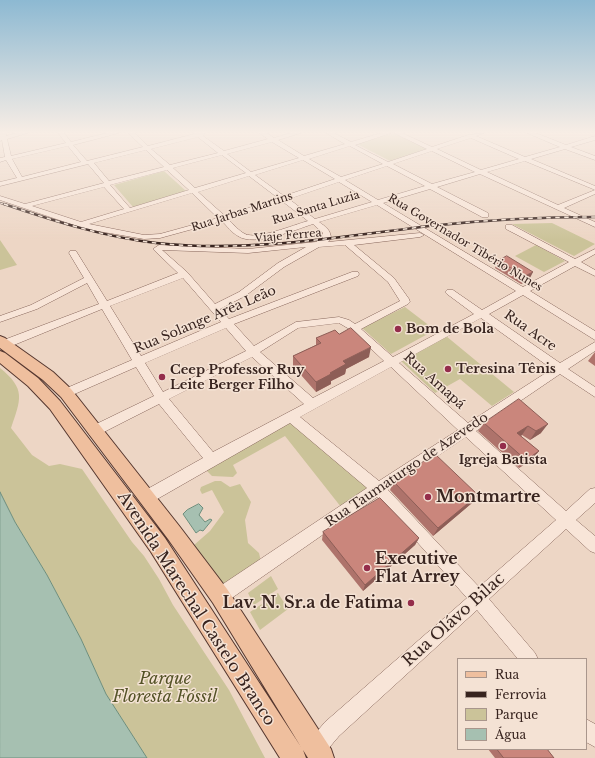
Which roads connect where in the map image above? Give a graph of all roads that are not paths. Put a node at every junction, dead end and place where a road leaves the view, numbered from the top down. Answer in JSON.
{"nodes":[{"id":1,"x":14,"y":168,"type":"edge"},
{"id":2,"x":66,"y":168,"type":"edge"},
{"id":3,"x":92,"y":168,"type":"edge"},
{"id":4,"x":167,"y":168,"type":"edge"},
{"id":5,"x":168,"y":168,"type":"edge"},
{"id":6,"x":242,"y":168,"type":"edge"},
{"id":7,"x":270,"y":168,"type":"edge"},
{"id":8,"x":319,"y":168,"type":"edge"},
{"id":9,"x":375,"y":168,"type":"edge"},
{"id":10,"x":397,"y":168,"type":"edge"},
{"id":11,"x":472,"y":168,"type":"edge"},
{"id":12,"x":493,"y":168,"type":"edge"},
{"id":13,"x":548,"y":168,"type":"edge"},
{"id":14,"x":480,"y":172,"type":"junction"},
{"id":15,"x":250,"y":174,"type":"junction"},
{"id":16,"x":21,"y":180,"type":"junction"},
{"id":17,"x":339,"y":180,"type":"junction"},
{"id":18,"x":0,"y":184,"type":"edge"},
{"id":19,"x":107,"y":185,"type":"junction"},
{"id":20,"x":431,"y":186,"type":"junction"},
{"id":21,"x":595,"y":188,"type":"edge"},
{"id":22,"x":193,"y":192,"type":"junction"},
{"id":23,"x":595,"y":192,"type":"edge"},
{"id":24,"x":0,"y":198,"type":"edge"},
{"id":25,"x":282,"y":199,"type":"junction"},
{"id":26,"x":376,"y":203,"type":"junction"},
{"id":27,"x":24,"y":206,"type":"junction"},
{"id":28,"x":557,"y":208,"type":"junction"},
{"id":29,"x":128,"y":210,"type":"junction"},
{"id":30,"x":485,"y":215,"type":"dead end"},
{"id":31,"x":222,"y":219,"type":"junction"},
{"id":32,"x":314,"y":222,"type":"junction"},
{"id":33,"x":82,"y":224,"type":"junction"},
{"id":34,"x":595,"y":225,"type":"edge"},
{"id":35,"x":509,"y":227,"type":"dead end"},
{"id":36,"x":420,"y":235,"type":"dead end"},
{"id":37,"x":347,"y":243,"type":"junction"},
{"id":38,"x":318,"y":244,"type":"junction"},
{"id":39,"x":595,"y":251,"type":"edge"},
{"id":40,"x":73,"y":252,"type":"dead end"},
{"id":41,"x":575,"y":263,"type":"junction"},
{"id":42,"x":595,"y":273,"type":"edge"},
{"id":43,"x":184,"y":274,"type":"junction"},
{"id":44,"x":355,"y":274,"type":"dead end"},
{"id":45,"x":89,"y":280,"type":"junction"},
{"id":46,"x":450,"y":292,"type":"dead end"},
{"id":47,"x":523,"y":293,"type":"junction"},
{"id":48,"x":106,"y":306,"type":"junction"},
{"id":49,"x":214,"y":308,"type":"junction"},
{"id":50,"x":482,"y":314,"type":"junction"},
{"id":51,"x":0,"y":319,"type":"edge"},
{"id":52,"x":228,"y":323,"type":"junction"},
{"id":53,"x":354,"y":328,"type":"junction"},
{"id":54,"x":595,"y":336,"type":"edge"},
{"id":55,"x":595,"y":346,"type":"edge"},
{"id":56,"x":2,"y":347,"type":"edge"},
{"id":57,"x":253,"y":352,"type":"junction"},
{"id":58,"x":139,"y":362,"type":"junction"},
{"id":59,"x":391,"y":362,"type":"junction"},
{"id":60,"x":560,"y":369,"type":"junction"},
{"id":61,"x":66,"y":393,"type":"junction"},
{"id":62,"x":595,"y":394,"type":"edge"},
{"id":63,"x":160,"y":397,"type":"junction"},
{"id":64,"x":313,"y":405,"type":"junction"},
{"id":65,"x":290,"y":416,"type":"junction"},
{"id":66,"x":467,"y":430,"type":"junction"},
{"id":67,"x":94,"y":431,"type":"junction"},
{"id":68,"x":210,"y":459,"type":"junction"},
{"id":69,"x":378,"y":489,"type":"junction"},
{"id":70,"x":595,"y":494,"type":"edge"},
{"id":71,"x":147,"y":497,"type":"junction"},
{"id":72,"x":567,"y":519,"type":"junction"},
{"id":73,"x":174,"y":533,"type":"junction"},
{"id":74,"x":158,"y":545,"type":"junction"},
{"id":75,"x":595,"y":546,"type":"edge"},
{"id":76,"x":220,"y":596,"type":"junction"},
{"id":77,"x":478,"y":598,"type":"junction"},
{"id":78,"x":528,"y":658,"type":"edge"},
{"id":79,"x":587,"y":729,"type":"edge"},
{"id":80,"x":595,"y":738,"type":"edge"},
{"id":81,"x":319,"y":753,"type":"edge"},
{"id":82,"x":294,"y":758,"type":"edge"}],
"edges":[{"from":1,"to":16,"type":"street"},
{"from":2,"to":16,"type":"street"},
{"from":3,"to":19,"type":"street"},
{"from":4,"to":19,"type":"street"},
{"from":5,"to":22,"type":"street"},
{"from":6,"to":15,"type":"street"},
{"from":7,"to":15,"type":"street"},
{"from":8,"to":17,"type":"street","name":"Rua Governador Tibério Nunes"},
{"from":9,"to":17,"type":"street","name":"Rua Jarbas Martins"},
{"from":10,"to":20,"type":"street"},
{"from":11,"to":14,"type":"street"},
{"from":12,"to":14,"type":"street","name":"Rua Santa Luzia"},
{"from":13,"to":21,"type":"street"},
{"from":14,"to":20,"type":"street","name":"Rua Santa Luzia"},
{"from":14,"to":28,"type":"street"},
{"from":15,"to":22,"type":"street"},
{"from":15,"to":25,"type":"street"},
{"from":16,"to":18,"type":"street"},
{"from":17,"to":25,"type":"street","name":"Rua Jarbas Martins"},
{"from":17,"to":26,"type":"street","name":"Rua Governador Tibério Nunes"},
{"from":19,"to":27,"type":"street"},
{"from":19,"to":29,"type":"street"},
{"from":20,"to":26,"type":"street","name":"Rua Santa Luzia"},
{"from":20,"to":30,"type":"street"},
{"from":22,"to":29,"type":"street"},
{"from":22,"to":31,"type":"street"},
{"from":23,"to":28,"type":"street"},
{"from":24,"to":27,"type":"street","name":"Rua Jarbas Martins"},
{"from":25,"to":31,"type":"street","name":"Rua Jarbas Martins"},
{"from":25,"to":32,"type":"street"},
{"from":26,"to":32,"type":"street","name":"Rua Santa Luzia"},
{"from":26,"to":47,"type":"street","name":"Rua Governador Tibério Nunes"},
{"from":27,"to":33,"type":"street","name":"Rua Jarbas Martins"},
{"from":28,"to":34,"type":"street"},
{"from":29,"to":33,"type":"street"},
{"from":31,"to":32,"type":"street","name":"Rua Santa Luzia"},
{"from":31,"to":33,"type":"street","name":"Rua Jarbas Martins"},
{"from":32,"to":38,"type":"street"},
{"from":35,"to":41,"type":"street"},
{"from":36,"to":37,"type":"street","name":"Viaje Ferrea"},
{"from":37,"to":38,"type":"street","name":"Viaje Ferrea"},
{"from":37,"to":53,"type":"street"},
{"from":38,"to":43,"type":"street","name":"Viaje Ferrea"},
{"from":38,"to":49,"type":"street"},
{"from":39,"to":41,"type":"street"},
{"from":40,"to":45,"type":"street"},
{"from":41,"to":42,"type":"street"},
{"from":41,"to":47,"type":"street"},
{"from":43,"to":48,"type":"street"},
{"from":43,"to":49,"type":"street"},
{"from":44,"to":52,"type":"street","name":"Rua Solange Arêa Leão"},
{"from":45,"to":48,"type":"street"},
{"from":45,"to":51,"type":"street"},
{"from":46,"to":50,"type":"street","name":"Rua Acre"},
{"from":47,"to":50,"type":"street"},
{"from":47,"to":54,"type":"street","name":"Rua Governador Tibério Nunes"},
{"from":48,"to":56,"type":"street"},
{"from":48,"to":58,"type":"street"},
{"from":49,"to":52,"type":"street"},
{"from":50,"to":59,"type":"street"},
{"from":50,"to":60,"type":"street","name":"Rua Acre"},
{"from":52,"to":57,"type":"street"},
{"from":52,"to":58,"type":"street","name":"Rua Solange Arêa Leão"},
{"from":53,"to":57,"type":"street","name":"Rua Amapá"},
{"from":53,"to":59,"type":"street","name":"Rua Amapá"},
{"from":55,"to":60,"type":"street","name":"Rua Taumaturgo de Azevedo"},
{"from":56,"to":61,"type":"main road","name":"Avenida Marechal Castelo Branco"},
{"from":56,"to":74,"type":"main road","name":"Avenida Marechal Castelo Branco"},
{"from":57,"to":63,"type":"street","name":"Rua Amapá"},
{"from":57,"to":64,"type":"street"},
{"from":58,"to":61,"type":"street","name":"Rua Solange Arêa Leão"},
{"from":58,"to":63,"type":"street"},
{"from":59,"to":64,"type":"street"},
{"from":59,"to":66,"type":"street","name":"Rua Amapá"},
{"from":60,"to":62,"type":"street","name":"Rua Acre"},
{"from":60,"to":66,"type":"street","name":"Rua Taumaturgo de Azevedo"},
{"from":61,"to":67,"type":"main road","name":"Avenida Marechal Castelo Branco"},
{"from":63,"to":67,"type":"street","name":"Rua Amapá"},
{"from":63,"to":68,"type":"street"},
{"from":64,"to":65,"type":"street"},
{"from":65,"to":68,"type":"street"},
{"from":65,"to":69,"type":"street"},
{"from":66,"to":69,"type":"street","name":"Rua Taumaturgo de Azevedo"},
{"from":66,"to":72,"type":"street","name":"Rua Amapá"},
{"from":67,"to":71,"type":"main road","name":"Avenida Marechal Castelo Branco"},
{"from":68,"to":71,"type":"street"},
{"from":69,"to":76,"type":"street","name":"Rua Taumaturgo de Azevedo"},
{"from":69,"to":77,"type":"street"},
{"from":70,"to":72,"type":"street","name":"Rua Olávo Bilac"},
{"from":71,"to":73,"type":"main road","name":"Avenida Marechal Castelo Branco"},
{"from":72,"to":75,"type":"street","name":"Rua Amapá"},
{"from":72,"to":77,"type":"street","name":"Rua Olávo Bilac"},
{"from":73,"to":74,"type":"main road"},
{"from":73,"to":76,"type":"main road","name":"Avenida Marechal Castelo Branco"},
{"from":74,"to":82,"type":"main road","name":"Avenida Marechal Castelo Branco"},
{"from":76,"to":81,"type":"main road","name":"Avenida Marechal Castelo Branco"},
{"from":77,"to":78,"type":"street"},
{"from":77,"to":81,"type":"street","name":"Rua Olávo Bilac"},
{"from":79,"to":80,"type":"street"}]}
